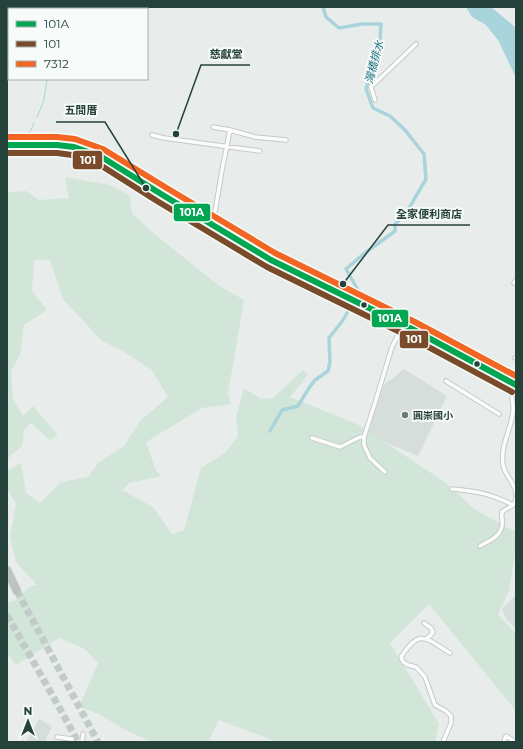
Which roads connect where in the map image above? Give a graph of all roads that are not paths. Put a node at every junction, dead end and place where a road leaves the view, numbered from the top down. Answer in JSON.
{"nodes":[{"id":1,"x":416,"y":44,"type":"dead end"},
{"id":2,"x":375,"y":100,"type":"dead end"},
{"id":3,"x":213,"y":127,"type":"dead end"},
{"id":4,"x":230,"y":130,"type":"junction"},
{"id":5,"x":152,"y":135,"type":"dead end"},
{"id":6,"x":286,"y":140,"type":"dead end"},
{"id":7,"x":7,"y":145,"type":"edge"},
{"id":8,"x":227,"y":146,"type":"junction"},
{"id":9,"x":260,"y":151,"type":"dead end"},
{"id":10,"x":206,"y":221,"type":"junction"},
{"id":11,"x":403,"y":325,"type":"junction"},
{"id":12,"x":446,"y":381,"type":"dead end"},
{"id":13,"x":509,"y":382,"type":"junction"},
{"id":14,"x":516,"y":385,"type":"edge"},
{"id":15,"x":499,"y":414,"type":"dead end"},
{"id":16,"x":364,"y":437,"type":"junction"},
{"id":17,"x":312,"y":438,"type":"dead end"},
{"id":18,"x":385,"y":472,"type":"dead end"},
{"id":19,"x":452,"y":489,"type":"dead end"},
{"id":20,"x":513,"y":505,"type":"junction"},
{"id":21,"x":480,"y":546,"type":"dead end"},
{"id":22,"x":7,"y":570,"type":"edge"},
{"id":23,"x":18,"y":591,"type":"tunnel mouth"},
{"id":24,"x":424,"y":623,"type":"dead end"},
{"id":25,"x":427,"y":638,"type":"junction"},
{"id":26,"x":450,"y":653,"type":"dead end"},
{"id":27,"x":82,"y":734,"type":"dead end"},
{"id":28,"x":57,"y":737,"type":"dead end"},
{"id":29,"x":72,"y":742,"type":"edge"},
{"id":30,"x":82,"y":742,"type":"edge"},
{"id":31,"x":443,"y":742,"type":"edge"},
{"id":32,"x":504,"y":742,"type":"edge"},
{"id":33,"x":515,"y":742,"type":"edge"}],
"edges":[{"from":1,"to":2,"type":"street"},
{"from":3,"to":4,"type":"street"},
{"from":4,"to":6,"type":"street"},
{"from":4,"to":8,"type":"street"},
{"from":5,"to":8,"type":"street"},
{"from":7,"to":10,"type":"main road"},
{"from":8,"to":9,"type":"street"},
{"from":8,"to":10,"type":"street"},
{"from":10,"to":11,"type":"main road"},
{"from":11,"to":13,"type":"main road"},
{"from":11,"to":16,"type":"street"},
{"from":12,"to":15,"type":"street"},
{"from":13,"to":14,"type":"main road"},
{"from":13,"to":20,"type":"street"},
{"from":16,"to":17,"type":"street"},
{"from":16,"to":18,"type":"street"},
{"from":19,"to":20,"type":"street"},
{"from":20,"to":21,"type":"street"},
{"from":22,"to":23,"type":"highway"},
{"from":24,"to":25,"type":"street"},
{"from":25,"to":26,"type":"street"},
{"from":25,"to":31,"type":"street"},
{"from":27,"to":30,"type":"street"},
{"from":28,"to":29,"type":"street"},
{"from":32,"to":33,"type":"street"}]}
